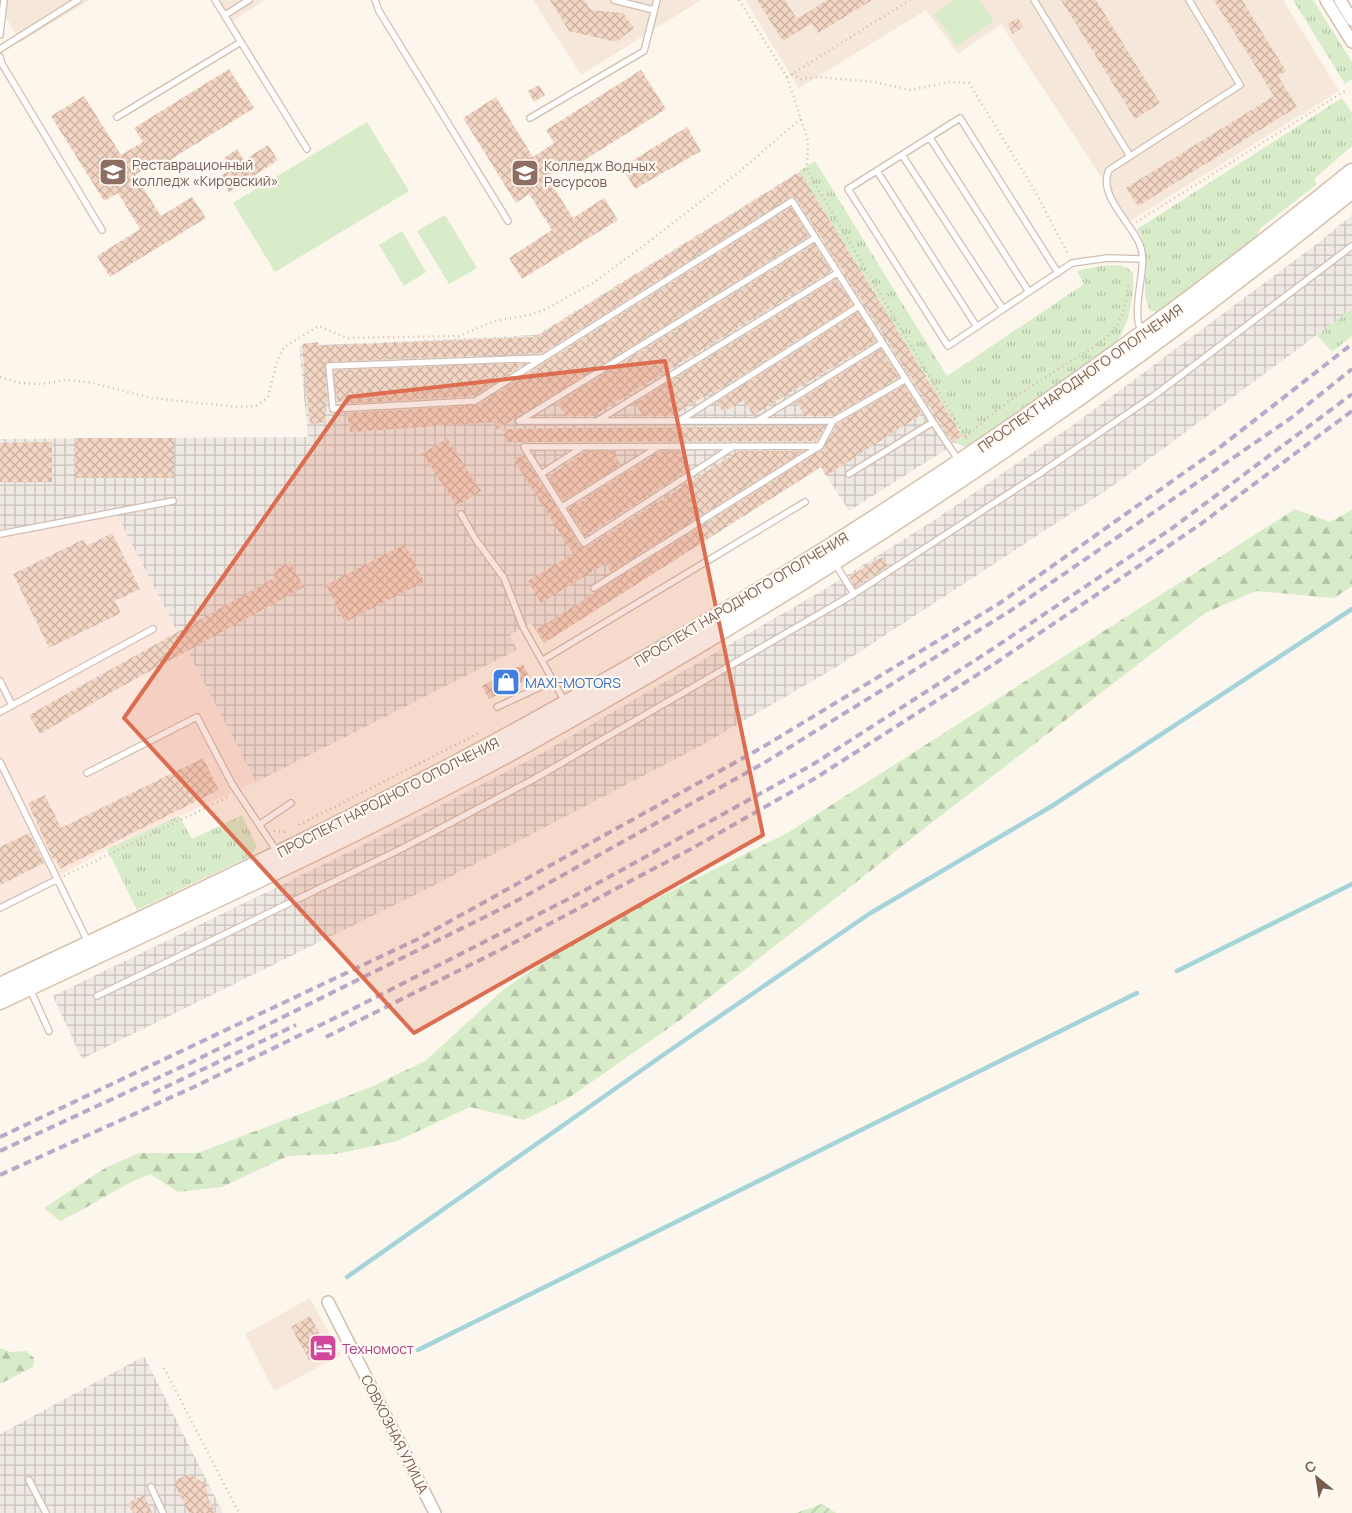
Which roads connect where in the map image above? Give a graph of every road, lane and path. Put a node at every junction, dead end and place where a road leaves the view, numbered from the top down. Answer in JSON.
{"nodes":[{"id":1,"x":4,"y":0,"type":"edge"},
{"id":2,"x":78,"y":0,"type":"edge"},
{"id":3,"x":216,"y":0,"type":"edge"},
{"id":4,"x":249,"y":0,"type":"edge"},
{"id":5,"x":376,"y":0,"type":"edge"},
{"id":6,"x":614,"y":0,"type":"edge"},
{"id":7,"x":657,"y":0,"type":"edge"},
{"id":8,"x":739,"y":0,"type":"edge"},
{"id":9,"x":910,"y":0,"type":"edge"},
{"id":10,"x":1034,"y":0,"type":"edge"},
{"id":11,"x":1189,"y":0,"type":"edge"},
{"id":12,"x":1326,"y":0,"type":"edge"},
{"id":13,"x":1340,"y":0,"type":"edge"},
{"id":14,"x":654,"y":10,"type":"junction"},
{"id":15,"x":225,"y":15,"type":"junction"},
{"id":16,"x":1352,"y":20,"type":"edge"},
{"id":17,"x":0,"y":35,"type":"edge"},
{"id":18,"x":241,"y":42,"type":"junction"},
{"id":19,"x":1352,"y":42,"type":"edge"},
{"id":20,"x":0,"y":49,"type":"edge"},
{"id":21,"x":0,"y":57,"type":"edge"},
{"id":22,"x":787,"y":76,"type":"junction"},
{"id":23,"x":1345,"y":91,"type":"dead end"},
{"id":24,"x":117,"y":117,"type":"dead end"},
{"id":25,"x":802,"y":117,"type":"junction"},
{"id":26,"x":530,"y":118,"type":"dead end"},
{"id":27,"x":930,"y":138,"type":"junction"},
{"id":28,"x":307,"y":149,"type":"dead end"},
{"id":29,"x":902,"y":155,"type":"junction"},
{"id":30,"x":1130,"y":156,"type":"junction"},
{"id":31,"x":877,"y":171,"type":"junction"},
{"id":32,"x":1352,"y":172,"type":"edge"},
{"id":33,"x":1352,"y":190,"type":"edge"},
{"id":34,"x":508,"y":221,"type":"dead end"},
{"id":35,"x":1129,"y":226,"type":"junction"},
{"id":36,"x":102,"y":230,"type":"dead end"},
{"id":37,"x":815,"y":238,"type":"junction"},
{"id":38,"x":1352,"y":246,"type":"edge"},
{"id":39,"x":1138,"y":258,"type":"junction"},
{"id":40,"x":1058,"y":272,"type":"junction"},
{"id":41,"x":837,"y":273,"type":"junction"},
{"id":42,"x":1029,"y":292,"type":"junction"},
{"id":43,"x":859,"y":306,"type":"junction"},
{"id":44,"x":1003,"y":309,"type":"junction"},
{"id":45,"x":977,"y":327,"type":"junction"},
{"id":46,"x":1144,"y":334,"type":"junction"},
{"id":47,"x":882,"y":343,"type":"junction"},
{"id":48,"x":542,"y":358,"type":"junction"},
{"id":49,"x":0,"y":377,"type":"edge"},
{"id":50,"x":906,"y":379,"type":"junction"},
{"id":51,"x":597,"y":421,"type":"junction"},
{"id":52,"x":679,"y":421,"type":"junction"},
{"id":53,"x":756,"y":421,"type":"junction"},
{"id":54,"x":833,"y":421,"type":"junction"},
{"id":55,"x":933,"y":422,"type":"junction"},
{"id":56,"x":583,"y":446,"type":"junction"},
{"id":57,"x":734,"y":446,"type":"junction"},
{"id":58,"x":820,"y":446,"type":"junction"},
{"id":59,"x":658,"y":447,"type":"junction"},
{"id":60,"x":960,"y":462,"type":"junction"},
{"id":61,"x":541,"y":474,"type":"junction"},
{"id":62,"x":850,"y":474,"type":"dead end"},
{"id":63,"x":173,"y":501,"type":"dead end"},
{"id":64,"x":805,"y":502,"type":"dead end"},
{"id":65,"x":562,"y":507,"type":"junction"},
{"id":66,"x":461,"y":514,"type":"dead end"},
{"id":67,"x":0,"y":534,"type":"edge"},
{"id":68,"x":833,"y":562,"type":"junction"},
{"id":69,"x":594,"y":588,"type":"dead end"},
{"id":70,"x":854,"y":594,"type":"junction"},
{"id":71,"x":153,"y":630,"type":"dead end"},
{"id":72,"x":543,"y":660,"type":"junction"},
{"id":73,"x":553,"y":680,"type":"junction"},
{"id":74,"x":0,"y":681,"type":"edge"},
{"id":75,"x":566,"y":703,"type":"junction"},
{"id":76,"x":12,"y":705,"type":"junction"},
{"id":77,"x":497,"y":707,"type":"dead end"},
{"id":78,"x":0,"y":712,"type":"edge"},
{"id":79,"x":480,"y":732,"type":"dead end"},
{"id":80,"x":0,"y":762,"type":"edge"},
{"id":81,"x":87,"y":773,"type":"dead end"},
{"id":82,"x":238,"y":792,"type":"junction"},
{"id":83,"x":291,"y":803,"type":"dead end"},
{"id":84,"x":260,"y":824,"type":"junction"},
{"id":85,"x":285,"y":833,"type":"dead end"},
{"id":86,"x":282,"y":860,"type":"junction"},
{"id":87,"x":56,"y":880,"type":"junction"},
{"id":88,"x":0,"y":908,"type":"edge"},
{"id":89,"x":89,"y":944,"type":"junction"},
{"id":90,"x":0,"y":986,"type":"edge"},
{"id":91,"x":29,"y":987,"type":"junction"},
{"id":92,"x":97,"y":996,"type":"dead end"},
{"id":93,"x":0,"y":1001,"type":"edge"},
{"id":94,"x":48,"y":1031,"type":"dead end"},
{"id":95,"x":328,"y":1302,"type":"dead end"},
{"id":96,"x":164,"y":1368,"type":"dead end"},
{"id":97,"x":29,"y":1480,"type":"dead end"},
{"id":98,"x":151,"y":1487,"type":"dead end"},
{"id":99,"x":46,"y":1513,"type":"edge"},
{"id":100,"x":163,"y":1513,"type":"edge"},
{"id":101,"x":238,"y":1513,"type":"edge"},
{"id":102,"x":435,"y":1513,"type":"edge"}],
"edges":[{"from":1,"to":17,"type":"lane"},
{"from":2,"to":20,"type":"lane"},
{"from":3,"to":15,"type":"lane"},
{"from":4,"to":15,"type":"lane"},
{"from":5,"to":34,"type":"lane"},
{"from":6,"to":14,"type":"lane"},
{"from":7,"to":14,"type":"lane"},
{"from":8,"to":22,"type":"path"},
{"from":9,"to":22,"type":"path"},
{"from":10,"to":30,"type":"lane"},
{"from":11,"to":30,"type":"lane"},
{"from":12,"to":19,"type":"street"},
{"from":13,"to":16,"type":"street"},
{"from":14,"to":26,"type":"lane"},
{"from":15,"to":18,"type":"lane"},
{"from":18,"to":24,"type":"lane"},
{"from":18,"to":28,"type":"lane"},
{"from":21,"to":36,"type":"lane"},
{"from":22,"to":25,"type":"path"},
{"from":23,"to":35,"type":"path"},
{"from":25,"to":39,"type":"path"},
{"from":25,"to":49,"type":"path"},
{"from":27,"to":29,"type":"lane"},
{"from":27,"to":40,"type":"lane"},
{"from":27,"to":42,"type":"lane"},
{"from":29,"to":31,"type":"lane"},
{"from":29,"to":44,"type":"lane"},
{"from":30,"to":35,"type":"lane"},
{"from":31,"to":45,"type":"lane"},
{"from":31,"to":45,"type":"lane"},
{"from":32,"to":46,"type":"main road","name":"ПРОСПЕКТ НАРОДНОГО ОПОЛЧЕНИЯ"},
{"from":33,"to":68,"type":"main road","name":"ПРОСПЕКТ НАРОДНОГО ОПОЛЧЕНИЯ"},
{"from":35,"to":39,"type":"lane"},
{"from":37,"to":41,"type":"lane"},
{"from":37,"to":48,"type":"lane"},
{"from":37,"to":51,"type":"lane"},
{"from":38,"to":70,"type":"lane"},
{"from":39,"to":40,"type":"lane"},
{"from":39,"to":46,"type":"lane"},
{"from":40,"to":42,"type":"lane"},
{"from":41,"to":43,"type":"lane"},
{"from":41,"to":51,"type":"lane"},
{"from":42,"to":44,"type":"lane"},
{"from":43,"to":47,"type":"lane"},
{"from":43,"to":52,"type":"lane"},
{"from":44,"to":45,"type":"lane"},
{"from":46,"to":60,"type":"main road","name":"ПРОСПЕКТ НАРОДНОГО ОПОЛЧЕНИЯ"},
{"from":47,"to":50,"type":"lane"},
{"from":47,"to":53,"type":"lane"},
{"from":48,"to":48,"type":"lane"},
{"from":50,"to":54,"type":"lane"},
{"from":50,"to":55,"type":"lane"},
{"from":51,"to":52,"type":"lane"},
{"from":52,"to":53,"type":"lane"},
{"from":53,"to":54,"type":"lane"},
{"from":54,"to":58,"type":"lane"},
{"from":55,"to":60,"type":"lane"},
{"from":55,"to":62,"type":"lane"},
{"from":56,"to":59,"type":"lane"},
{"from":56,"to":61,"type":"lane"},
{"from":56,"to":61,"type":"lane"},
{"from":57,"to":58,"type":"lane"},
{"from":57,"to":59,"type":"lane"},
{"from":57,"to":65,"type":"lane"},
{"from":58,"to":69,"type":"lane"},
{"from":59,"to":65,"type":"lane"},
{"from":60,"to":75,"type":"main road","name":"ПРОСПЕКТ НАРОДНОГО ОПОЛЧЕНИЯ"},
{"from":61,"to":65,"type":"lane"},
{"from":63,"to":67,"type":"lane"},
{"from":64,"to":72,"type":"lane"},
{"from":66,"to":72,"type":"lane"},
{"from":68,"to":70,"type":"lane"},
{"from":68,"to":86,"type":"main road","name":"ПРОСПЕКТ НАРОДНОГО ОПОЛЧЕНИЯ"},
{"from":70,"to":92,"type":"lane"},
{"from":71,"to":76,"type":"lane"},
{"from":72,"to":73,"type":"lane"},
{"from":73,"to":75,"type":"lane"},
{"from":73,"to":77,"type":"lane"},
{"from":74,"to":76,"type":"lane"},
{"from":75,"to":86,"type":"main road","name":"ПРОСПЕКТ НАРОДНОГО ОПОЛЧЕНИЯ"},
{"from":76,"to":78,"type":"lane"},
{"from":79,"to":85,"type":"path"},
{"from":80,"to":87,"type":"lane"},
{"from":81,"to":82,"type":"lane"},
{"from":82,"to":84,"type":"lane"},
{"from":82,"to":87,"type":"path"},
{"from":83,"to":84,"type":"lane"},
{"from":84,"to":86,"type":"lane"},
{"from":86,"to":89,"type":"main road","name":"ПРОСПЕКТ НАРОДНОГО ОПОЛЧЕНИЯ"},
{"from":86,"to":91,"type":"main road","name":"ПРОСПЕКТ НАРОДНОГО ОПОЛЧЕНИЯ"},
{"from":87,"to":88,"type":"lane"},
{"from":87,"to":89,"type":"lane"},
{"from":89,"to":90,"type":"main road","name":"ПРОСПЕКТ НАРОДНОГО ОПОЛЧЕНИЯ"},
{"from":91,"to":93,"type":"main road","name":"ПРОСПЕКТ НАРОДНОГО ОПОЛЧЕНИЯ"},
{"from":91,"to":94,"type":"lane"},
{"from":95,"to":102,"type":"street","name":"СОВХОЗНАЯ УЛИЦА"},
{"from":96,"to":101,"type":"path"},
{"from":97,"to":99,"type":"lane"},
{"from":98,"to":100,"type":"lane"}]}
